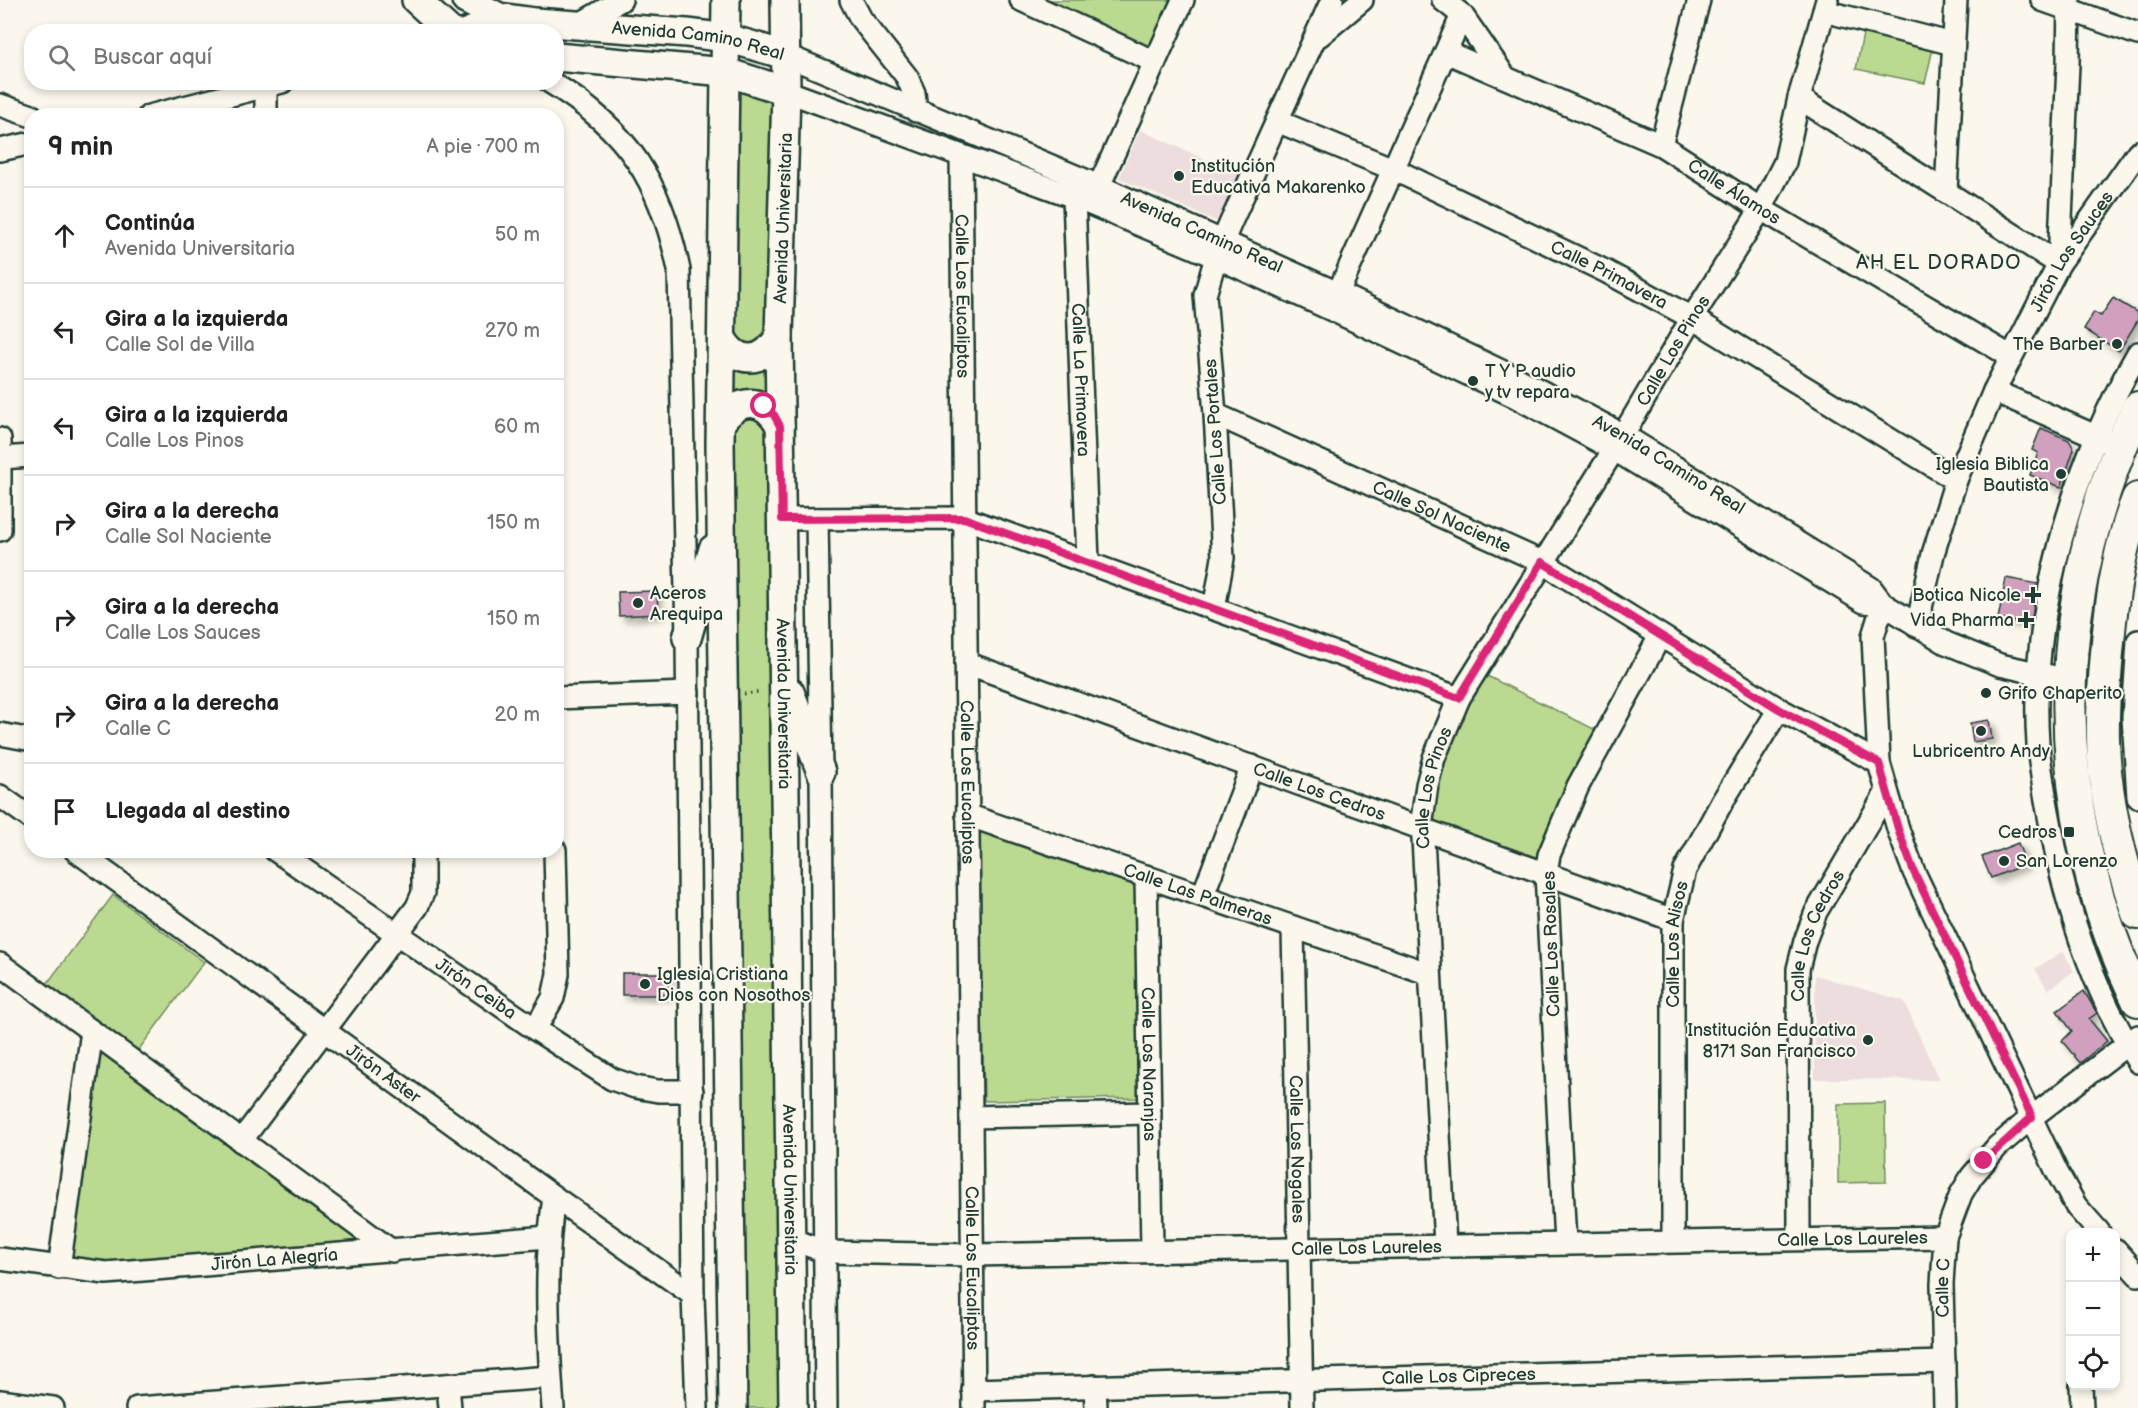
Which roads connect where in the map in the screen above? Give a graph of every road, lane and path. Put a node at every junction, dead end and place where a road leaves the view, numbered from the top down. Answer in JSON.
{"nodes":[{"id":1,"x":416,"y":0,"type":"edge"},
{"id":2,"x":466,"y":0,"type":"edge"},
{"id":3,"x":621,"y":0,"type":"edge"},
{"id":4,"x":726,"y":0,"type":"edge"},
{"id":5,"x":784,"y":0,"type":"edge"},
{"id":6,"x":850,"y":0,"type":"edge"},
{"id":7,"x":1021,"y":0,"type":"edge"},
{"id":8,"x":1183,"y":0,"type":"edge"},
{"id":9,"x":1332,"y":0,"type":"edge"},
{"id":10,"x":1362,"y":0,"type":"edge"},
{"id":11,"x":1443,"y":0,"type":"edge"},
{"id":12,"x":1699,"y":0,"type":"edge"},
{"id":13,"x":1956,"y":0,"type":"edge"},
{"id":14,"x":2042,"y":0,"type":"edge"},
{"id":15,"x":1826,"y":5,"type":"edge"},
{"id":16,"x":2068,"y":5,"type":"edge"},
{"id":17,"x":1462,"y":15,"type":"junction"},
{"id":18,"x":499,"y":17,"type":"junction"},
{"id":19,"x":442,"y":24,"type":"edge"},
{"id":20,"x":481,"y":24,"type":"edge"},
{"id":21,"x":578,"y":25,"type":"junction"},
{"id":22,"x":2138,"y":34,"type":"edge"},
{"id":23,"x":727,"y":38,"type":"junction"},
{"id":24,"x":1314,"y":40,"type":"junction"},
{"id":25,"x":1953,"y":44,"type":"junction"},
{"id":26,"x":1446,"y":52,"type":"junction"},
{"id":27,"x":785,"y":55,"type":"junction"},
{"id":28,"x":564,"y":58,"type":"edge"},
{"id":29,"x":1155,"y":62,"type":"junction"},
{"id":30,"x":726,"y":72,"type":"junction"},
{"id":31,"x":1505,"y":77,"type":"junction"},
{"id":32,"x":254,"y":90,"type":"edge"},
{"id":33,"x":273,"y":90,"type":"edge"},
{"id":34,"x":561,"y":90,"type":"edge"},
{"id":35,"x":786,"y":91,"type":"junction"},
{"id":36,"x":1800,"y":98,"type":"junction"},
{"id":37,"x":0,"y":105,"type":"edge"},
{"id":38,"x":181,"y":108,"type":"edge"},
{"id":39,"x":268,"y":108,"type":"edge"},
{"id":40,"x":916,"y":111,"type":"junction"},
{"id":41,"x":24,"y":113,"type":"edge"},
{"id":42,"x":1277,"y":120,"type":"junction"},
{"id":43,"x":906,"y":135,"type":"junction"},
{"id":44,"x":24,"y":145,"type":"edge"},
{"id":45,"x":1661,"y":145,"type":"junction"},
{"id":46,"x":0,"y":150,"type":"edge"},
{"id":47,"x":2138,"y":152,"type":"edge"},
{"id":48,"x":961,"y":156,"type":"junction"},
{"id":49,"x":1393,"y":169,"type":"junction"},
{"id":50,"x":1099,"y":186,"type":"junction"},
{"id":51,"x":1946,"y":192,"type":"junction"},
{"id":52,"x":1074,"y":197,"type":"junction"},
{"id":53,"x":1761,"y":208,"type":"junction"},
{"id":54,"x":1220,"y":249,"type":"junction"},
{"id":55,"x":2059,"y":264,"type":"junction"},
{"id":56,"x":1338,"y":293,"type":"junction"},
{"id":57,"x":1692,"y":318,"type":"junction"},
{"id":58,"x":779,"y":336,"type":"junction"},
{"id":59,"x":722,"y":338,"type":"junction"},
{"id":60,"x":2138,"y":353,"type":"edge"},
{"id":61,"x":2010,"y":356,"type":"junction"},
{"id":62,"x":1994,"y":391,"type":"junction"},
{"id":63,"x":2138,"y":408,"type":"edge"},
{"id":64,"x":1215,"y":414,"type":"junction"},
{"id":65,"x":721,"y":423,"type":"junction"},
{"id":66,"x":780,"y":426,"type":"junction"},
{"id":67,"x":0,"y":439,"type":"edge"},
{"id":68,"x":2107,"y":441,"type":"junction"},
{"id":69,"x":1618,"y":442,"type":"junction"},
{"id":70,"x":24,"y":456,"type":"edge"},
{"id":71,"x":0,"y":458,"type":"edge"},
{"id":72,"x":1956,"y":480,"type":"junction"},
{"id":73,"x":2138,"y":499,"type":"edge"},
{"id":74,"x":964,"y":518,"type":"junction"},
{"id":75,"x":721,"y":519,"type":"junction"},
{"id":76,"x":782,"y":519,"type":"junction"},
{"id":77,"x":817,"y":519,"type":"junction"},
{"id":78,"x":0,"y":530,"type":"edge"},
{"id":79,"x":1088,"y":562,"type":"junction"},
{"id":80,"x":1542,"y":562,"type":"junction"},
{"id":81,"x":1883,"y":604,"type":"junction"},
{"id":82,"x":1214,"y":609,"type":"junction"},
{"id":83,"x":1917,"y":626,"type":"junction"},
{"id":84,"x":1660,"y":636,"type":"junction"},
{"id":85,"x":687,"y":638,"type":"junction"},
{"id":86,"x":2138,"y":641,"type":"edge"},
{"id":87,"x":966,"y":663,"type":"junction"},
{"id":88,"x":2038,"y":674,"type":"junction"},
{"id":89,"x":2070,"y":680,"type":"junction"},
{"id":90,"x":784,"y":682,"type":"junction"},
{"id":91,"x":688,"y":693,"type":"junction"},
{"id":92,"x":723,"y":695,"type":"junction"},
{"id":93,"x":564,"y":698,"type":"edge"},
{"id":94,"x":1459,"y":698,"type":"junction"},
{"id":95,"x":1779,"y":709,"type":"junction"},
{"id":96,"x":0,"y":734,"type":"edge"},
{"id":97,"x":24,"y":738,"type":"edge"},
{"id":98,"x":1879,"y":763,"type":"junction"},
{"id":99,"x":1252,"y":766,"type":"junction"},
{"id":100,"x":821,"y":772,"type":"junction"},
{"id":101,"x":1886,"y":793,"type":"junction"},
{"id":102,"x":0,"y":796,"type":"edge"},
{"id":103,"x":2138,"y":797,"type":"edge"},
{"id":104,"x":24,"y":813,"type":"edge"},
{"id":105,"x":968,"y":815,"type":"junction"},
{"id":106,"x":1422,"y":828,"type":"junction"},
{"id":107,"x":86,"y":858,"type":"edge"},
{"id":108,"x":287,"y":858,"type":"edge"},
{"id":109,"x":423,"y":858,"type":"edge"},
{"id":110,"x":555,"y":858,"type":"edge"},
{"id":111,"x":1546,"y":873,"type":"junction"},
{"id":112,"x":1146,"y":876,"type":"junction"},
{"id":113,"x":1203,"y":895,"type":"junction"},
{"id":114,"x":2138,"y":913,"type":"edge"},
{"id":115,"x":1673,"y":920,"type":"junction"},
{"id":116,"x":1293,"y":927,"type":"junction"},
{"id":117,"x":398,"y":934,"type":"junction"},
{"id":118,"x":0,"y":964,"type":"edge"},
{"id":119,"x":1430,"y":974,"type":"junction"},
{"id":120,"x":2138,"y":1000,"type":"edge"},
{"id":121,"x":535,"y":1029,"type":"junction"},
{"id":122,"x":92,"y":1031,"type":"junction"},
{"id":123,"x":325,"y":1032,"type":"junction"},
{"id":124,"x":2132,"y":1040,"type":"edge"},
{"id":125,"x":2138,"y":1062,"type":"edge"},
{"id":126,"x":692,"y":1091,"type":"junction"},
{"id":127,"x":1150,"y":1113,"type":"junction"},
{"id":128,"x":971,"y":1117,"type":"junction"},
{"id":129,"x":2032,"y":1117,"type":"junction"},
{"id":130,"x":241,"y":1141,"type":"junction"},
{"id":131,"x":554,"y":1197,"type":"junction"},
{"id":132,"x":2092,"y":1228,"type":"edge"},
{"id":133,"x":548,"y":1237,"type":"junction"},
{"id":134,"x":1945,"y":1237,"type":"junction"},
{"id":135,"x":1799,"y":1238,"type":"junction"},
{"id":136,"x":791,"y":1239,"type":"junction"},
{"id":137,"x":1673,"y":1241,"type":"junction"},
{"id":138,"x":1565,"y":1243,"type":"junction"},
{"id":139,"x":1445,"y":1245,"type":"junction"},
{"id":140,"x":1299,"y":1248,"type":"junction"},
{"id":141,"x":392,"y":1251,"type":"junction"},
{"id":142,"x":1152,"y":1251,"type":"junction"},
{"id":143,"x":826,"y":1252,"type":"junction"},
{"id":144,"x":972,"y":1255,"type":"junction"},
{"id":145,"x":2120,"y":1255,"type":"edge"},
{"id":146,"x":0,"y":1259,"type":"edge"},
{"id":147,"x":59,"y":1268,"type":"junction"},
{"id":148,"x":2138,"y":1275,"type":"edge"},
{"id":149,"x":693,"y":1295,"type":"junction"},
{"id":150,"x":1944,"y":1362,"type":"junction"},
{"id":151,"x":550,"y":1377,"type":"junction"},
{"id":152,"x":1301,"y":1380,"type":"junction"},
{"id":153,"x":448,"y":1384,"type":"junction"},
{"id":154,"x":1095,"y":1386,"type":"junction"},
{"id":155,"x":2081,"y":1390,"type":"edge"},
{"id":156,"x":974,"y":1399,"type":"edge"},
{"id":157,"x":342,"y":1400,"type":"edge"},
{"id":158,"x":0,"y":1401,"type":"edge"},
{"id":159,"x":207,"y":1405,"type":"edge"},
{"id":160,"x":53,"y":1408,"type":"edge"},
{"id":161,"x":137,"y":1408,"type":"edge"},
{"id":162,"x":450,"y":1408,"type":"edge"},
{"id":163,"x":553,"y":1408,"type":"edge"},
{"id":164,"x":697,"y":1408,"type":"edge"},
{"id":165,"x":733,"y":1408,"type":"edge"},
{"id":166,"x":793,"y":1408,"type":"edge"},
{"id":167,"x":826,"y":1408,"type":"edge"},
{"id":168,"x":1096,"y":1408,"type":"edge"},
{"id":169,"x":1302,"y":1408,"type":"edge"},
{"id":170,"x":1945,"y":1408,"type":"edge"},
{"id":171,"x":2082,"y":1408,"type":"edge"}],
"edges":[{"from":1,"to":19,"type":"main road"},
{"from":2,"to":18,"type":"main road","name":"Avenida Camino Real"},
{"from":3,"to":21,"type":"street"},
{"from":4,"to":23,"type":"main road"},
{"from":5,"to":27,"type":"main road","name":"Avenida Universitaria"},
{"from":6,"to":40,"type":"street"},
{"from":7,"to":29,"type":"street"},
{"from":8,"to":29,"type":"street"},
{"from":9,"to":24,"type":"street","name":"Calle Los Portales"},
{"from":10,"to":24,"type":"street"},
{"from":11,"to":17,"type":"street"},
{"from":12,"to":45,"type":"street"},
{"from":13,"to":25,"type":"street"},
{"from":14,"to":16,"type":"street"},
{"from":15,"to":25,"type":"street"},
{"from":15,"to":36,"type":"street","name":"Calle Los Pinos"},
{"from":16,"to":22,"type":"street"},
{"from":16,"to":55,"type":"street"},
{"from":17,"to":26,"type":"street"},
{"from":17,"to":31,"type":"street"},
{"from":18,"to":20,"type":"street"},
{"from":18,"to":21,"type":"main road","name":"Avenida Camino Real"},
{"from":21,"to":23,"type":"main road","name":"Avenida Camino Real"},
{"from":23,"to":27,"type":"main road","name":"Avenida Camino Real"},
{"from":23,"to":30,"type":"main road"},
{"from":24,"to":42,"type":"street","name":"Calle Los Portales"},
{"from":25,"to":51,"type":"street"},
{"from":26,"to":31,"type":"street","name":"Calle Álamos"},
{"from":26,"to":49,"type":"street"},
{"from":27,"to":35,"type":"main road","name":"Avenida Universitaria"},
{"from":27,"to":40,"type":"street","name":"Avenida Camino Real"},
{"from":28,"to":30,"type":"main road","name":"Avenida Camino Real"},
{"from":29,"to":50,"type":"street"},
{"from":30,"to":35,"type":"main road","name":"Avenida Camino Real"},
{"from":30,"to":59,"type":"main road"},
{"from":31,"to":45,"type":"street","name":"Calle Álamos"},
{"from":32,"to":38,"type":"street"},
{"from":33,"to":39,"type":"street"},
{"from":34,"to":85,"type":"street"},
{"from":35,"to":43,"type":"street","name":"Avenida Camino Real"},
{"from":35,"to":58,"type":"main road","name":"Avenida Universitaria"},
{"from":36,"to":51,"type":"street"},
{"from":36,"to":53,"type":"street","name":"Calle Los Pinos"},
{"from":37,"to":41,"type":"street"},
{"from":40,"to":43,"type":"street"},
{"from":40,"to":50,"type":"street","name":"Avenida Camino Real"},
{"from":42,"to":49,"type":"street","name":"Calle Primavera"},
{"from":42,"to":54,"type":"street","name":"Calle Los Portales"},
{"from":43,"to":48,"type":"street","name":"Avenida Camino Real"},
{"from":44,"to":46,"type":"street"},
{"from":45,"to":53,"type":"street","name":"Calle Álamos"},
{"from":47,"to":55,"type":"street","name":"Jirón Los Sauces"},
{"from":48,"to":52,"type":"street","name":"Avenida Camino Real"},
{"from":48,"to":74,"type":"street","name":"Calle Los Eucaliptos"},
{"from":49,"to":56,"type":"street"},
{"from":49,"to":57,"type":"street","name":"Calle Primavera"},
{"from":50,"to":54,"type":"street","name":"Avenida Camino Real"},
{"from":51,"to":55,"type":"street"},
{"from":52,"to":54,"type":"street","name":"Avenida Camino Real"},
{"from":52,"to":79,"type":"street","name":"Calle La Primavera"},
{"from":53,"to":57,"type":"street","name":"Calle Los Pinos"},
{"from":53,"to":61,"type":"street","name":"Calle Álamos"},
{"from":54,"to":56,"type":"street","name":"Avenida Camino Real"},
{"from":54,"to":64,"type":"street","name":"Calle Los Portales"},
{"from":54,"to":69,"type":"street","name":"Avenida Camino Real"},
{"from":55,"to":61,"type":"street","name":"Jirón Los Sauces"},
{"from":56,"to":69,"type":"street","name":"Avenida Camino Real"},
{"from":57,"to":69,"type":"street","name":"Calle Los Pinos"},
{"from":57,"to":72,"type":"street","name":"Calle Primavera"},
{"from":58,"to":59,"type":"main road"},
{"from":58,"to":66,"type":"main road","name":"Avenida Universitaria"},
{"from":59,"to":65,"type":"main road"},
{"from":60,"to":68,"type":"street"},
{"from":61,"to":62,"type":"street","name":"Jirón Los Sauces"},
{"from":62,"to":68,"type":"street"},
{"from":62,"to":72,"type":"street","name":"Jirón Los Sauces"},
{"from":63,"to":68,"type":"highway"},
{"from":64,"to":80,"type":"street","name":"Calle Sol Naciente"},
{"from":64,"to":82,"type":"street","name":"Calle Los Portales"},
{"from":65,"to":66,"type":"main road"},
{"from":65,"to":75,"type":"main road"},
{"from":66,"to":76,"type":"main road","name":"Avenida Universitaria"},
{"from":67,"to":71,"type":"street"},
{"from":68,"to":88,"type":"street"},
{"from":68,"to":89,"type":"highway"},
{"from":69,"to":80,"type":"street","name":"Calle Los Pinos"},
{"from":69,"to":81,"type":"street","name":"Avenida Camino Real"},
{"from":70,"to":71,"type":"street"},
{"from":71,"to":78,"type":"street"},
{"from":72,"to":83,"type":"street","name":"Jirón Los Sauces"},
{"from":73,"to":114,"type":"highway"},
{"from":74,"to":77,"type":"street"},
{"from":74,"to":79,"type":"street"},
{"from":74,"to":87,"type":"street","name":"Calle Los Eucaliptos"},
{"from":75,"to":85,"type":"main road"},
{"from":75,"to":92,"type":"main road"},
{"from":76,"to":77,"type":"street"},
{"from":76,"to":90,"type":"main road","name":"Avenida Universitaria"},
{"from":77,"to":100,"type":"street","name":"Avenida Universitaria"},
{"from":79,"to":82,"type":"street"},
{"from":80,"to":84,"type":"street","name":"Calle Sol Naciente"},
{"from":80,"to":94,"type":"street","name":"Calle Los Pinos"},
{"from":81,"to":83,"type":"street","name":"Avenida Camino Real"},
{"from":81,"to":98,"type":"street"},
{"from":82,"to":94,"type":"street"},
{"from":83,"to":88,"type":"street","name":"Avenida Camino Real"},
{"from":84,"to":95,"type":"street","name":"Calle Sol Naciente"},
{"from":84,"to":111,"type":"street","name":"Calle Los Rosales"},
{"from":85,"to":91,"type":"street"},
{"from":86,"to":103,"type":"street"},
{"from":87,"to":99,"type":"street","name":"Calle Los Cedros"},
{"from":87,"to":105,"type":"street","name":"Calle Los Eucaliptos"},
{"from":88,"to":89,"type":"street","name":"Avenida Camino Real"},
{"from":88,"to":124,"type":"street"},
{"from":89,"to":120,"type":"highway"},
{"from":90,"to":92,"type":"path"},
{"from":90,"to":100,"type":"main road"},
{"from":90,"to":136,"type":"main road","name":"Avenida Universitaria"},
{"from":91,"to":93,"type":"street"},
{"from":91,"to":126,"type":"street"},
{"from":92,"to":165,"type":"main road"},
{"from":94,"to":106,"type":"street","name":"Calle Los Pinos"},
{"from":95,"to":98,"type":"street","name":"Calle Sol Naciente"},
{"from":95,"to":115,"type":"street","name":"Calle Los Alisos"},
{"from":96,"to":97,"type":"street"},
{"from":98,"to":101,"type":"street"},
{"from":99,"to":106,"type":"street","name":"Calle Los Cedros"},
{"from":99,"to":113,"type":"street"},
{"from":100,"to":143,"type":"street","name":"Avenida Universitaria"},
{"from":101,"to":129,"type":"street"},
{"from":101,"to":135,"type":"street","name":"Calle Los Cedros"},
{"from":102,"to":104,"type":"street"},
{"from":105,"to":112,"type":"street","name":"Calle Las Palmeras"},
{"from":105,"to":128,"type":"street","name":"Calle Los Eucaliptos"},
{"from":106,"to":111,"type":"street","name":"Calle Los Cedros"},
{"from":106,"to":119,"type":"street","name":"Calle Los Pinos"},
{"from":107,"to":123,"type":"street","name":"Jirón Áster"},
{"from":108,"to":117,"type":"street","name":"Jirón Ceiba"},
{"from":109,"to":117,"type":"street"},
{"from":110,"to":121,"type":"street"},
{"from":111,"to":115,"type":"street","name":"Calle Los Cedros"},
{"from":111,"to":138,"type":"street","name":"Calle Los Rosales"},
{"from":112,"to":113,"type":"street","name":"Calle Las Palmeras"},
{"from":112,"to":127,"type":"street","name":"Calle Los Naranjas"},
{"from":113,"to":116,"type":"street","name":"Calle Las Palmeras"},
{"from":115,"to":137,"type":"street","name":"Calle Los Alisos"},
{"from":116,"to":119,"type":"street","name":"Calle Las Palmeras"},
{"from":116,"to":140,"type":"street","name":"Calle Los Nogales"},
{"from":117,"to":121,"type":"street","name":"Jirón Ceiba"},
{"from":117,"to":123,"type":"street"},
{"from":118,"to":122,"type":"street"},
{"from":119,"to":139,"type":"street","name":"Calle Los Pinos"},
{"from":121,"to":126,"type":"street","name":"Jirón Ceiba"},
{"from":122,"to":130,"type":"street"},
{"from":122,"to":147,"type":"street"},
{"from":123,"to":130,"type":"street"},
{"from":123,"to":131,"type":"street","name":"Jirón Áster"},
{"from":124,"to":125,"type":"street"},
{"from":124,"to":129,"type":"street","name":"Calle C"},
{"from":126,"to":149,"type":"street"},
{"from":127,"to":128,"type":"street"},
{"from":127,"to":142,"type":"street","name":"Calle Los Naranjas"},
{"from":128,"to":144,"type":"street","name":"Calle Los Eucaliptos"},
{"from":129,"to":132,"type":"street"},
{"from":129,"to":134,"type":"street","name":"Calle C"},
{"from":130,"to":141,"type":"street"},
{"from":131,"to":133,"type":"street"},
{"from":131,"to":149,"type":"street","name":"Jirón Áster"},
{"from":133,"to":141,"type":"street","name":"Jirón La Alegría"},
{"from":133,"to":151,"type":"street"},
{"from":134,"to":135,"type":"street","name":"Calle Los Laureles"},
{"from":134,"to":150,"type":"street","name":"Calle C"},
{"from":135,"to":137,"type":"street","name":"Calle Los Laureles"},
{"from":136,"to":143,"type":"street","name":"Calle Los Laureles"},
{"from":136,"to":166,"type":"main road","name":"Avenida Universitaria"},
{"from":137,"to":138,"type":"street","name":"Calle Los Laureles"},
{"from":138,"to":139,"type":"street","name":"Calle Los Laureles"},
{"from":139,"to":140,"type":"street","name":"Calle Los Laureles"},
{"from":140,"to":142,"type":"street","name":"Calle Los Laureles"},
{"from":140,"to":152,"type":"street","name":"Calle Los Nogales"},
{"from":141,"to":147,"type":"street","name":"Jirón La Alegría"},
{"from":142,"to":144,"type":"street","name":"Calle Los Laureles"},
{"from":143,"to":144,"type":"street","name":"Calle Los Laureles"},
{"from":143,"to":167,"type":"street","name":"Avenida Universitaria"},
{"from":144,"to":156,"type":"street","name":"Calle Los Eucaliptos"},
{"from":145,"to":148,"type":"street"},
{"from":146,"to":147,"type":"street","name":"Jirón La Alegría"},
{"from":149,"to":164,"type":"street"},
{"from":150,"to":152,"type":"street","name":"Calle Los Cipreces"},
{"from":150,"to":170,"type":"street","name":"Calle C"},
{"from":151,"to":153,"type":"street"},
{"from":151,"to":163,"type":"street"},
{"from":152,"to":154,"type":"street","name":"Calle Los Cipreces"},
{"from":152,"to":169,"type":"street","name":"Calle Los Nogales"},
{"from":153,"to":157,"type":"street"},
{"from":153,"to":162,"type":"street"},
{"from":154,"to":156,"type":"street","name":"Calle Los Cipreces"},
{"from":154,"to":168,"type":"street"},
{"from":155,"to":171,"type":"street"},
{"from":157,"to":159,"type":"street"},
{"from":158,"to":160,"type":"street"},
{"from":159,"to":161,"type":"street"}]}
